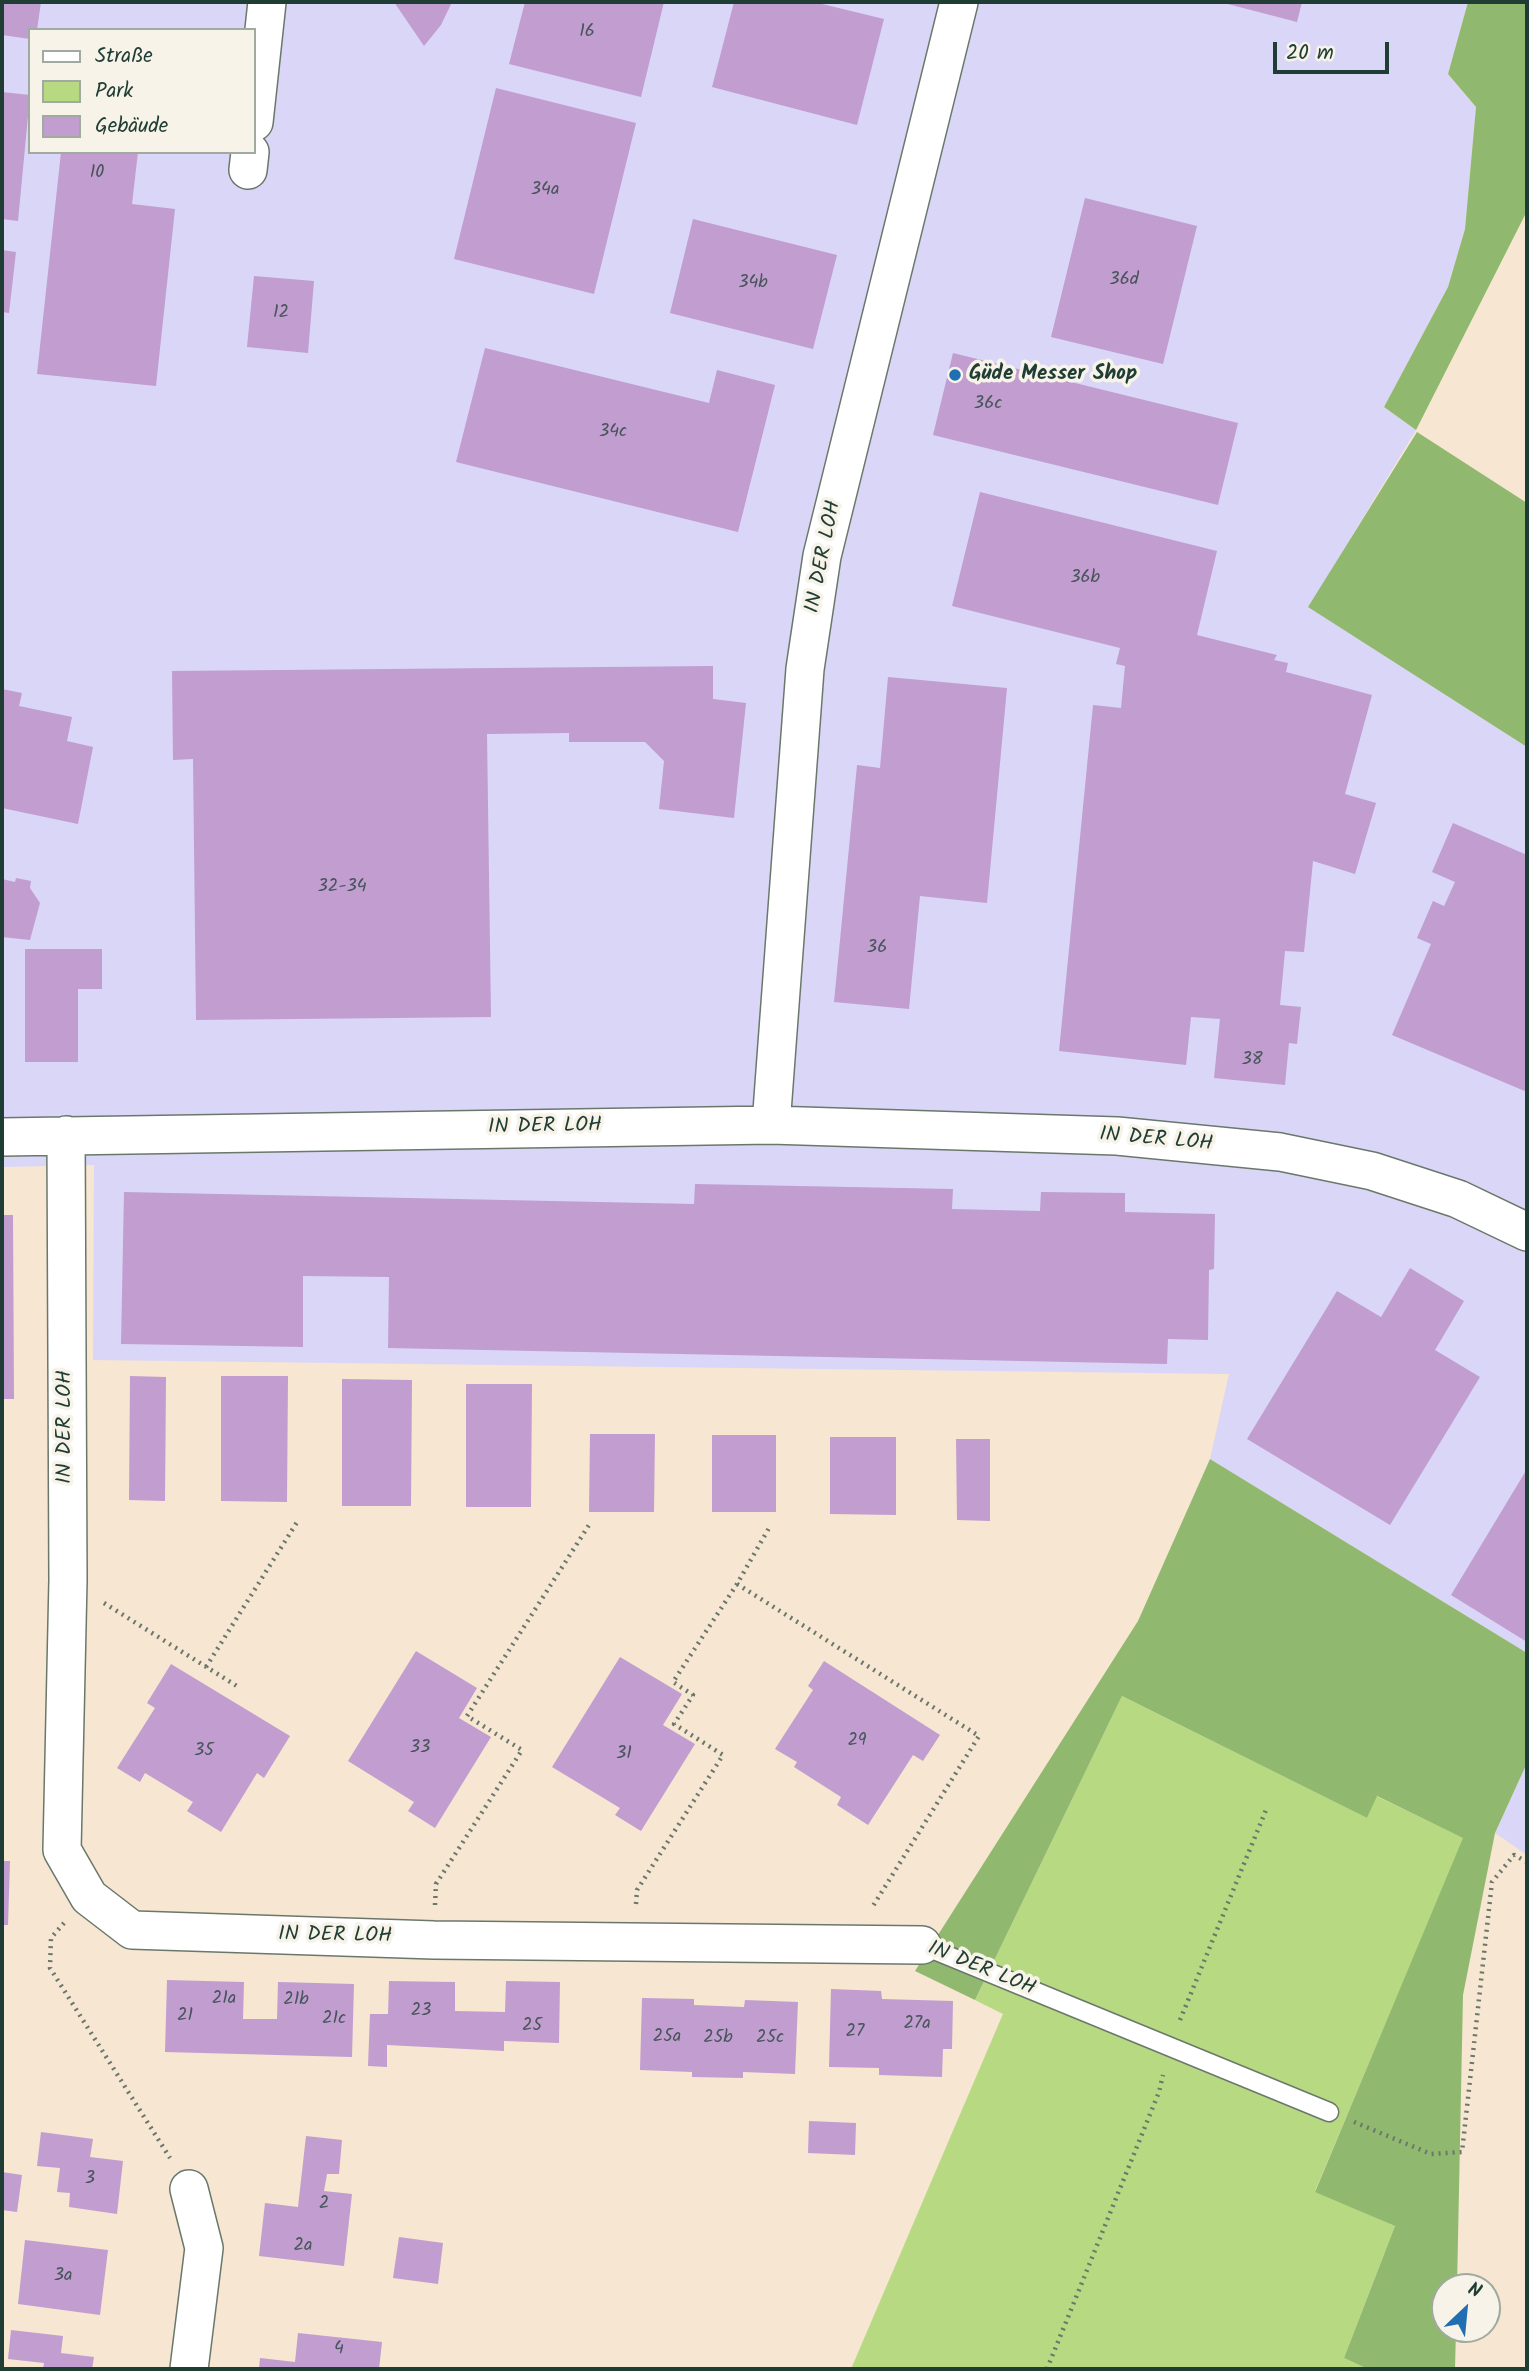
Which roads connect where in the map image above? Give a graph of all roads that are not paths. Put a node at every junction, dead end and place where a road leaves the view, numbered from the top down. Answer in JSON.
{"nodes":[{"id":1,"x":267,"y":2,"type":"edge"},
{"id":2,"x":960,"y":2,"type":"edge"},
{"id":3,"x":256,"y":104,"type":"edge"},
{"id":4,"x":771,"y":1125,"type":"junction"},
{"id":5,"x":66,"y":1135,"type":"junction"},
{"id":6,"x":2,"y":1137,"type":"edge"},
{"id":7,"x":1527,"y":1232,"type":"edge"},
{"id":8,"x":922,"y":1945,"type":"joint"},
{"id":9,"x":1329,"y":2112,"type":"road end"},
{"id":10,"x":189,"y":2189,"type":"road end"},
{"id":11,"x":189,"y":2369,"type":"edge"}],
"edges":[{"from":1,"to":3,"type":"street"},
{"from":2,"to":4,"type":"street","name":"IN DER LOH"},
{"from":4,"to":5,"type":"street","name":"IN DER LOH"},
{"from":4,"to":7,"type":"street","name":"IN DER LOH"},
{"from":5,"to":6,"type":"street","name":"IN DER LOH"},
{"from":5,"to":8,"type":"street","name":"IN DER LOH"},
{"from":8,"to":9,"type":"lane","name":"IN DER LOH"},
{"from":10,"to":11,"type":"street"}]}
